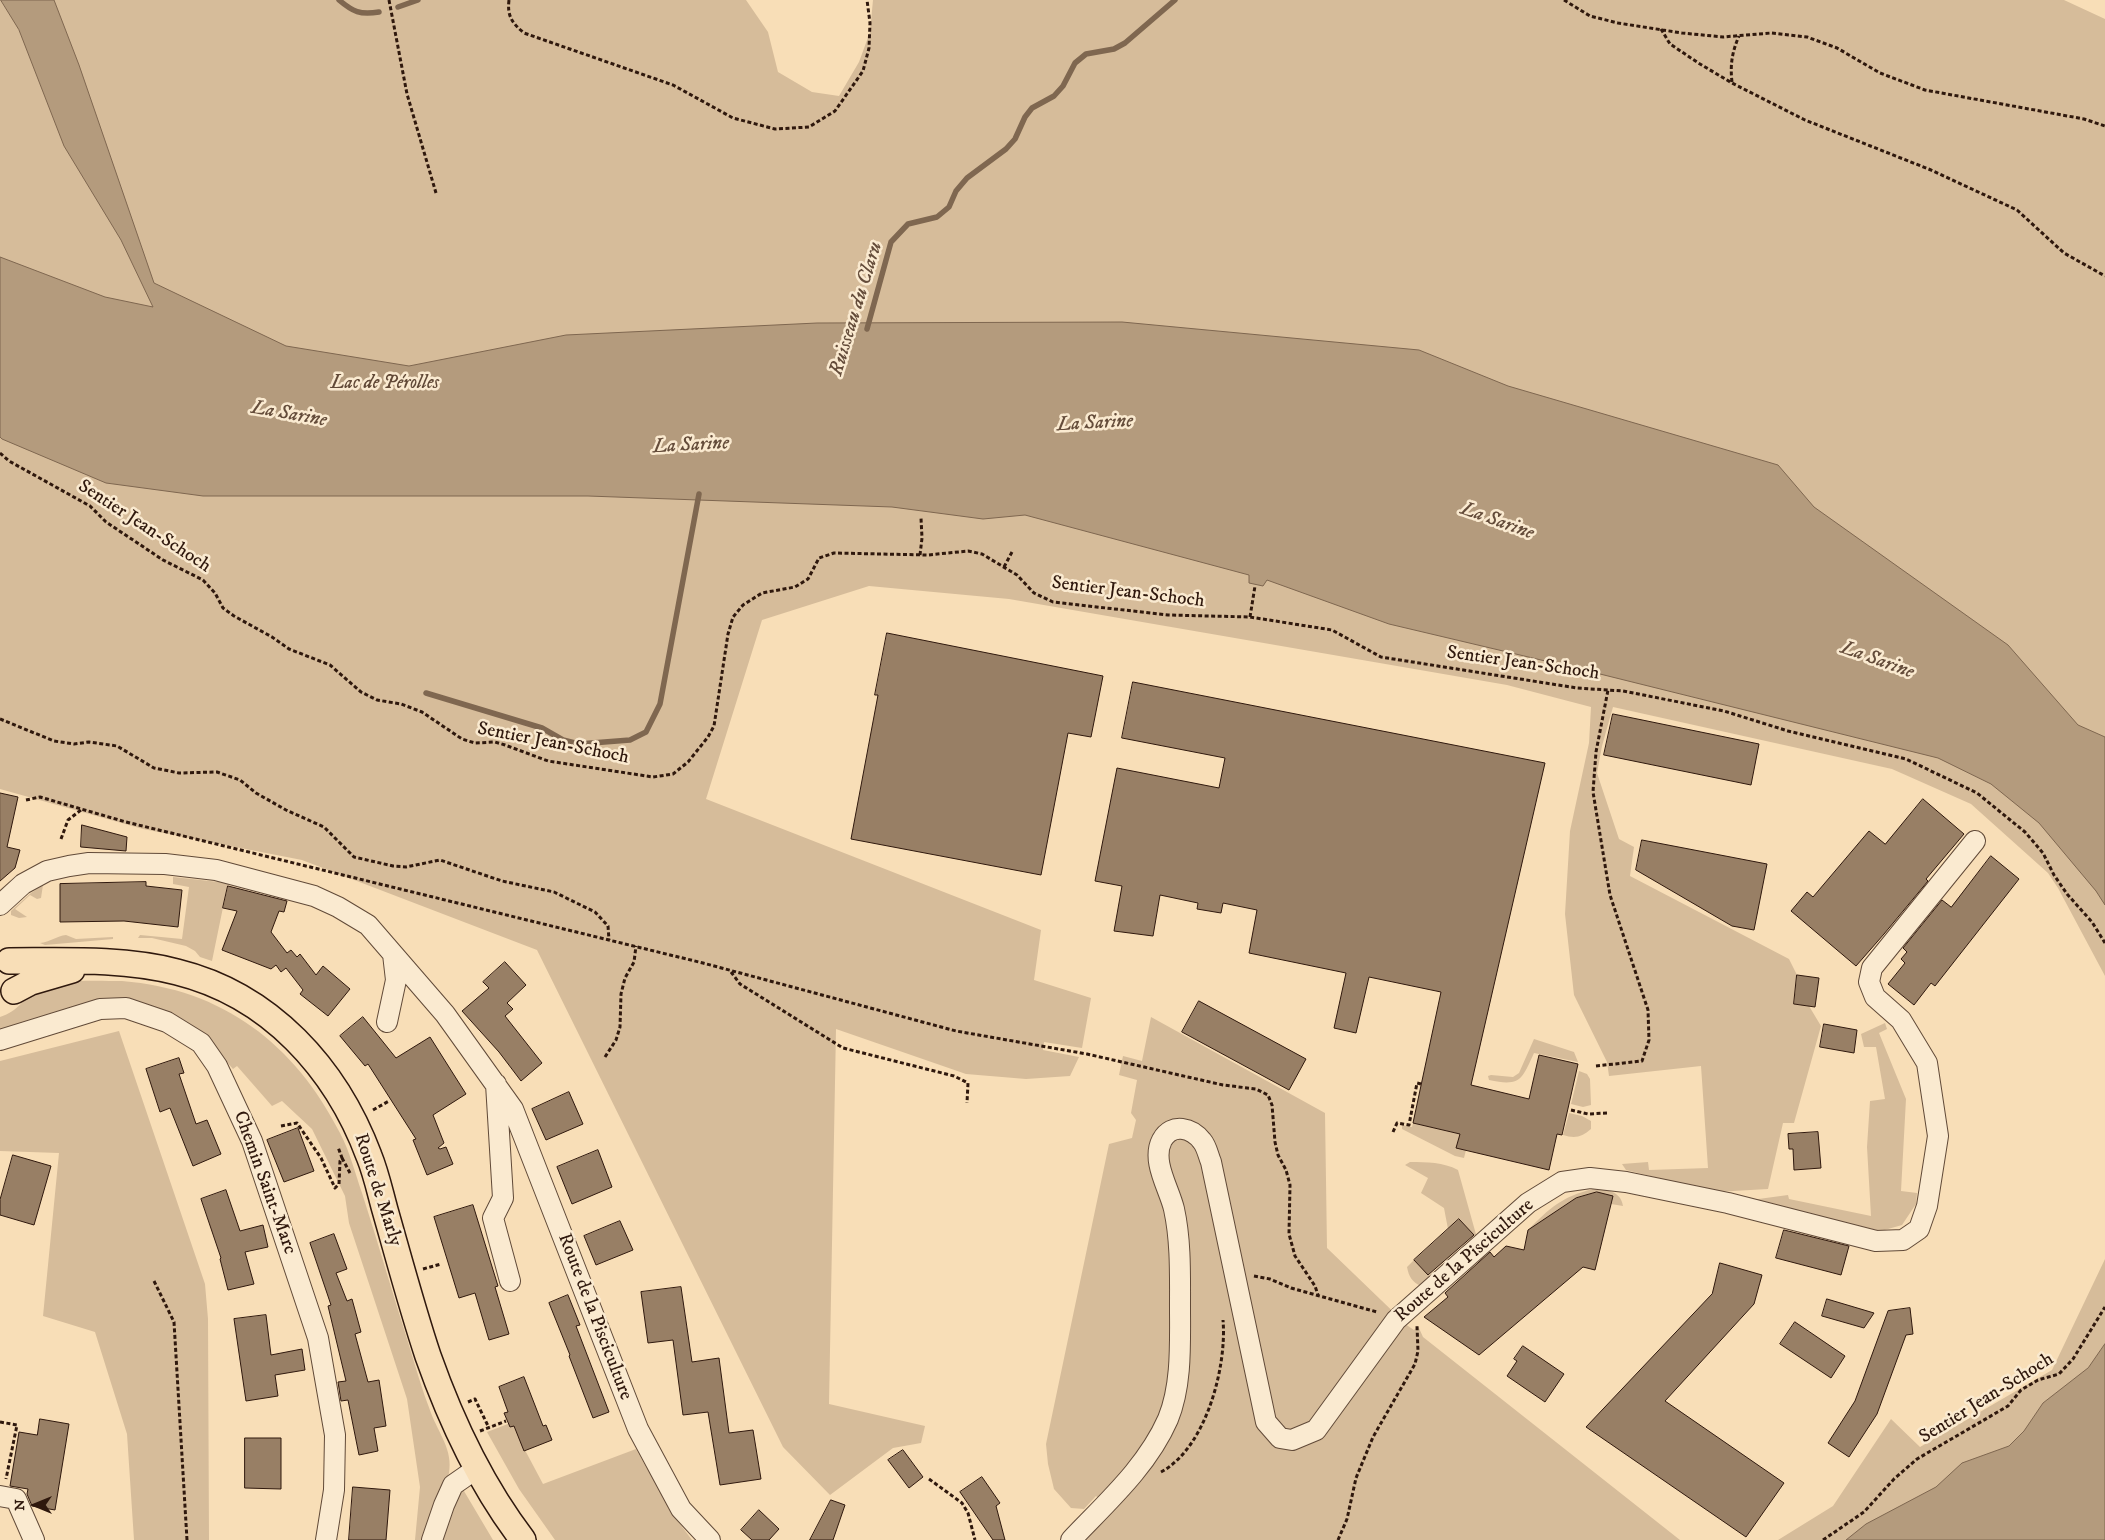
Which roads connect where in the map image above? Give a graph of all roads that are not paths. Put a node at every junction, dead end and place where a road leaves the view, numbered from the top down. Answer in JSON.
{"nodes":[{"id":1,"x":1975,"y":841,"type":"dead end"},
{"id":2,"x":0,"y":905,"type":"edge"},
{"id":3,"x":392,"y":954,"type":"junction"},
{"id":4,"x":4,"y":958,"type":"edge"},
{"id":5,"x":108,"y":964,"type":"junction"},
{"id":6,"x":7,"y":998,"type":"edge"},
{"id":7,"x":387,"y":1022,"type":"dead end"},
{"id":8,"x":0,"y":1040,"type":"edge"},
{"id":9,"x":496,"y":1084,"type":"junction"},
{"id":10,"x":510,"y":1281,"type":"dead end"},
{"id":11,"x":476,"y":1469,"type":"junction"},
{"id":12,"x":1,"y":1496,"type":"edge"},
{"id":13,"x":34,"y":1540,"type":"edge"},
{"id":14,"x":326,"y":1540,"type":"edge"},
{"id":15,"x":432,"y":1540,"type":"edge"},
{"id":16,"x":522,"y":1540,"type":"edge"},
{"id":17,"x":710,"y":1540,"type":"edge"},
{"id":18,"x":1071,"y":1540,"type":"edge"}],
"edges":[{"from":1,"to":18,"type":"street","name":"Route de la Pisciculture"},
{"from":2,"to":3,"type":"street","name":"Route de la Pisciculture"},
{"from":3,"to":7,"type":"street"},
{"from":3,"to":9,"type":"street","name":"Route de la Pisciculture"},
{"from":4,"to":5,"type":"main road","name":"Route de Marly"},
{"from":4,"to":6,"type":"main road"},
{"from":5,"to":6,"type":"main road","name":"Route de Marly"},
{"from":5,"to":11,"type":"main road","name":"Route de Marly"},
{"from":8,"to":14,"type":"street","name":"Chemin Saint-Marc"},
{"from":9,"to":10,"type":"street"},
{"from":9,"to":17,"type":"street","name":"Route de la Pisciculture"},
{"from":11,"to":15,"type":"street"},
{"from":11,"to":16,"type":"main road","name":"Route de Marly"},
{"from":12,"to":13,"type":"street"}]}
